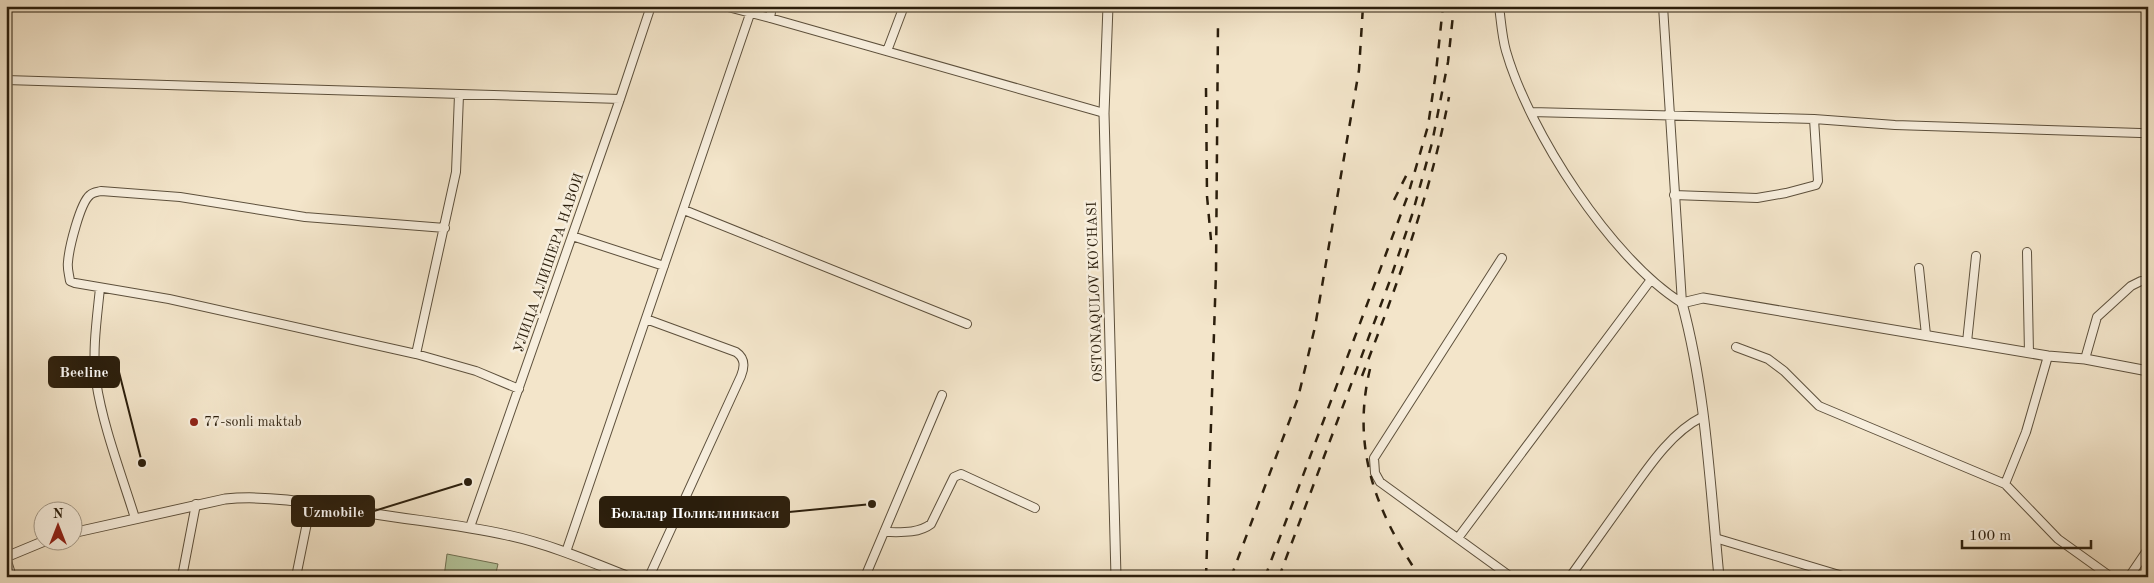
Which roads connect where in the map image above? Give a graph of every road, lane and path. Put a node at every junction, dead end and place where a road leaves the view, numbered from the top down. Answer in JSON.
{"nodes":[{"id":1,"x":651,"y":6,"type":"edge"},
{"id":2,"x":724,"y":6,"type":"edge"},
{"id":3,"x":772,"y":6,"type":"edge"},
{"id":4,"x":904,"y":6,"type":"edge"},
{"id":5,"x":1108,"y":6,"type":"edge"},
{"id":6,"x":1499,"y":6,"type":"edge"},
{"id":7,"x":1663,"y":6,"type":"edge"},
{"id":8,"x":750,"y":14,"type":"junction"},
{"id":9,"x":770,"y":18,"type":"junction"},
{"id":10,"x":887,"y":51,"type":"junction"},
{"id":11,"x":6,"y":80,"type":"edge"},
{"id":12,"x":459,"y":94,"type":"junction"},
{"id":13,"x":620,"y":99,"type":"junction"},
{"id":14,"x":1531,"y":112,"type":"junction"},
{"id":15,"x":1104,"y":114,"type":"junction"},
{"id":16,"x":1670,"y":114,"type":"junction"},
{"id":17,"x":1814,"y":119,"type":"junction"},
{"id":18,"x":2140,"y":133,"type":"dead end"},
{"id":19,"x":1674,"y":195,"type":"junction"},
{"id":20,"x":684,"y":210,"type":"junction"},
{"id":21,"x":445,"y":228,"type":"junction"},
{"id":22,"x":572,"y":236,"type":"junction"},
{"id":23,"x":2027,"y":252,"type":"dead end"},
{"id":24,"x":1976,"y":256,"type":"dead end"},
{"id":25,"x":1502,"y":258,"type":"dead end"},
{"id":26,"x":664,"y":266,"type":"junction"},
{"id":27,"x":1919,"y":268,"type":"dead end"},
{"id":28,"x":1650,"y":281,"type":"junction"},
{"id":29,"x":2148,"y":281,"type":"edge"},
{"id":30,"x":100,"y":288,"type":"junction"},
{"id":31,"x":1682,"y":303,"type":"junction"},
{"id":32,"x":646,"y":319,"type":"junction"},
{"id":33,"x":967,"y":324,"type":"dead end"},
{"id":34,"x":1926,"y":335,"type":"junction"},
{"id":35,"x":1967,"y":342,"type":"junction"},
{"id":36,"x":1736,"y":347,"type":"dead end"},
{"id":37,"x":2029,"y":353,"type":"junction"},
{"id":38,"x":416,"y":354,"type":"junction"},
{"id":39,"x":2048,"y":356,"type":"junction"},
{"id":40,"x":2085,"y":359,"type":"junction"},
{"id":41,"x":2148,"y":371,"type":"edge"},
{"id":42,"x":519,"y":389,"type":"junction"},
{"id":43,"x":942,"y":395,"type":"dead end"},
{"id":44,"x":1702,"y":417,"type":"junction"},
{"id":45,"x":2005,"y":484,"type":"junction"},
{"id":46,"x":311,"y":503,"type":"junction"},
{"id":47,"x":196,"y":504,"type":"junction"},
{"id":48,"x":1035,"y":508,"type":"dead end"},
{"id":49,"x":135,"y":518,"type":"junction"},
{"id":50,"x":470,"y":527,"type":"junction"},
{"id":51,"x":82,"y":531,"type":"edge"},
{"id":52,"x":884,"y":532,"type":"junction"},
{"id":53,"x":1458,"y":538,"type":"junction"},
{"id":54,"x":1715,"y":538,"type":"junction"},
{"id":55,"x":32,"y":546,"type":"edge"},
{"id":56,"x":2148,"y":549,"type":"edge"},
{"id":57,"x":566,"y":552,"type":"junction"},
{"id":58,"x":6,"y":557,"type":"edge"},
{"id":59,"x":12,"y":577,"type":"edge"},
{"id":60,"x":182,"y":577,"type":"edge"},
{"id":61,"x":296,"y":577,"type":"edge"},
{"id":62,"x":629,"y":577,"type":"edge"},
{"id":63,"x":649,"y":577,"type":"edge"},
{"id":64,"x":865,"y":577,"type":"edge"},
{"id":65,"x":1116,"y":577,"type":"edge"},
{"id":66,"x":1511,"y":577,"type":"edge"},
{"id":67,"x":1570,"y":577,"type":"edge"},
{"id":68,"x":1719,"y":577,"type":"edge"},
{"id":69,"x":1846,"y":577,"type":"edge"},
{"id":70,"x":2111,"y":577,"type":"edge"},
{"id":71,"x":2129,"y":577,"type":"edge"}],
"edges":[{"from":1,"to":13,"type":"street","name":"УЛИЦА АЛИШЕРА НАВОИ"},
{"from":2,"to":8,"type":"street"},
{"from":3,"to":9,"type":"street"},
{"from":4,"to":10,"type":"street"},
{"from":5,"to":15,"type":"street","name":"OSTONAQULOV KO'CHASI"},
{"from":6,"to":14,"type":"street"},
{"from":7,"to":16,"type":"street"},
{"from":8,"to":9,"type":"street"},
{"from":8,"to":20,"type":"street"},
{"from":9,"to":10,"type":"street"},
{"from":10,"to":15,"type":"street"},
{"from":11,"to":12,"type":"street"},
{"from":12,"to":13,"type":"street"},
{"from":12,"to":21,"type":"street"},
{"from":13,"to":22,"type":"street","name":"УЛИЦА АЛИШЕРА НАВОИ"},
{"from":14,"to":16,"type":"street"},
{"from":14,"to":28,"type":"street"},
{"from":15,"to":65,"type":"street","name":"OSTONAQULOV KO'CHASI"},
{"from":16,"to":17,"type":"street"},
{"from":16,"to":19,"type":"street"},
{"from":17,"to":18,"type":"street"},
{"from":17,"to":19,"type":"street"},
{"from":19,"to":31,"type":"street"},
{"from":20,"to":26,"type":"street"},
{"from":20,"to":33,"type":"street"},
{"from":21,"to":30,"type":"street"},
{"from":21,"to":38,"type":"street"},
{"from":22,"to":26,"type":"street"},
{"from":22,"to":42,"type":"street","name":"УЛИЦА АЛИШЕРА НАВОИ"},
{"from":23,"to":37,"type":"street"},
{"from":24,"to":35,"type":"street"},
{"from":25,"to":53,"type":"street"},
{"from":26,"to":32,"type":"street"},
{"from":27,"to":34,"type":"street"},
{"from":28,"to":31,"type":"street"},
{"from":28,"to":53,"type":"street"},
{"from":29,"to":40,"type":"street"},
{"from":30,"to":38,"type":"street"},
{"from":30,"to":49,"type":"street"},
{"from":31,"to":34,"type":"street"},
{"from":31,"to":44,"type":"street"},
{"from":32,"to":57,"type":"street"},
{"from":32,"to":63,"type":"street"},
{"from":34,"to":35,"type":"street"},
{"from":35,"to":37,"type":"street"},
{"from":36,"to":45,"type":"street"},
{"from":37,"to":39,"type":"street"},
{"from":38,"to":42,"type":"street"},
{"from":39,"to":40,"type":"street"},
{"from":39,"to":45,"type":"street"},
{"from":40,"to":41,"type":"street"},
{"from":42,"to":50,"type":"street","name":"УЛИЦА АЛИШЕРА НАВОИ"},
{"from":43,"to":52,"type":"street"},
{"from":44,"to":54,"type":"street"},
{"from":44,"to":67,"type":"street"},
{"from":45,"to":70,"type":"street"},
{"from":46,"to":47,"type":"street"},
{"from":46,"to":50,"type":"street"},
{"from":46,"to":61,"type":"street"},
{"from":47,"to":49,"type":"street"},
{"from":47,"to":60,"type":"street"},
{"from":48,"to":52,"type":"street"},
{"from":49,"to":51,"type":"street"},
{"from":50,"to":57,"type":"street"},
{"from":52,"to":64,"type":"street"},
{"from":53,"to":66,"type":"street"},
{"from":54,"to":68,"type":"street"},
{"from":54,"to":69,"type":"street"},
{"from":55,"to":58,"type":"street"},
{"from":56,"to":71,"type":"street"},
{"from":57,"to":62,"type":"street"},
{"from":58,"to":59,"type":"street"}]}
